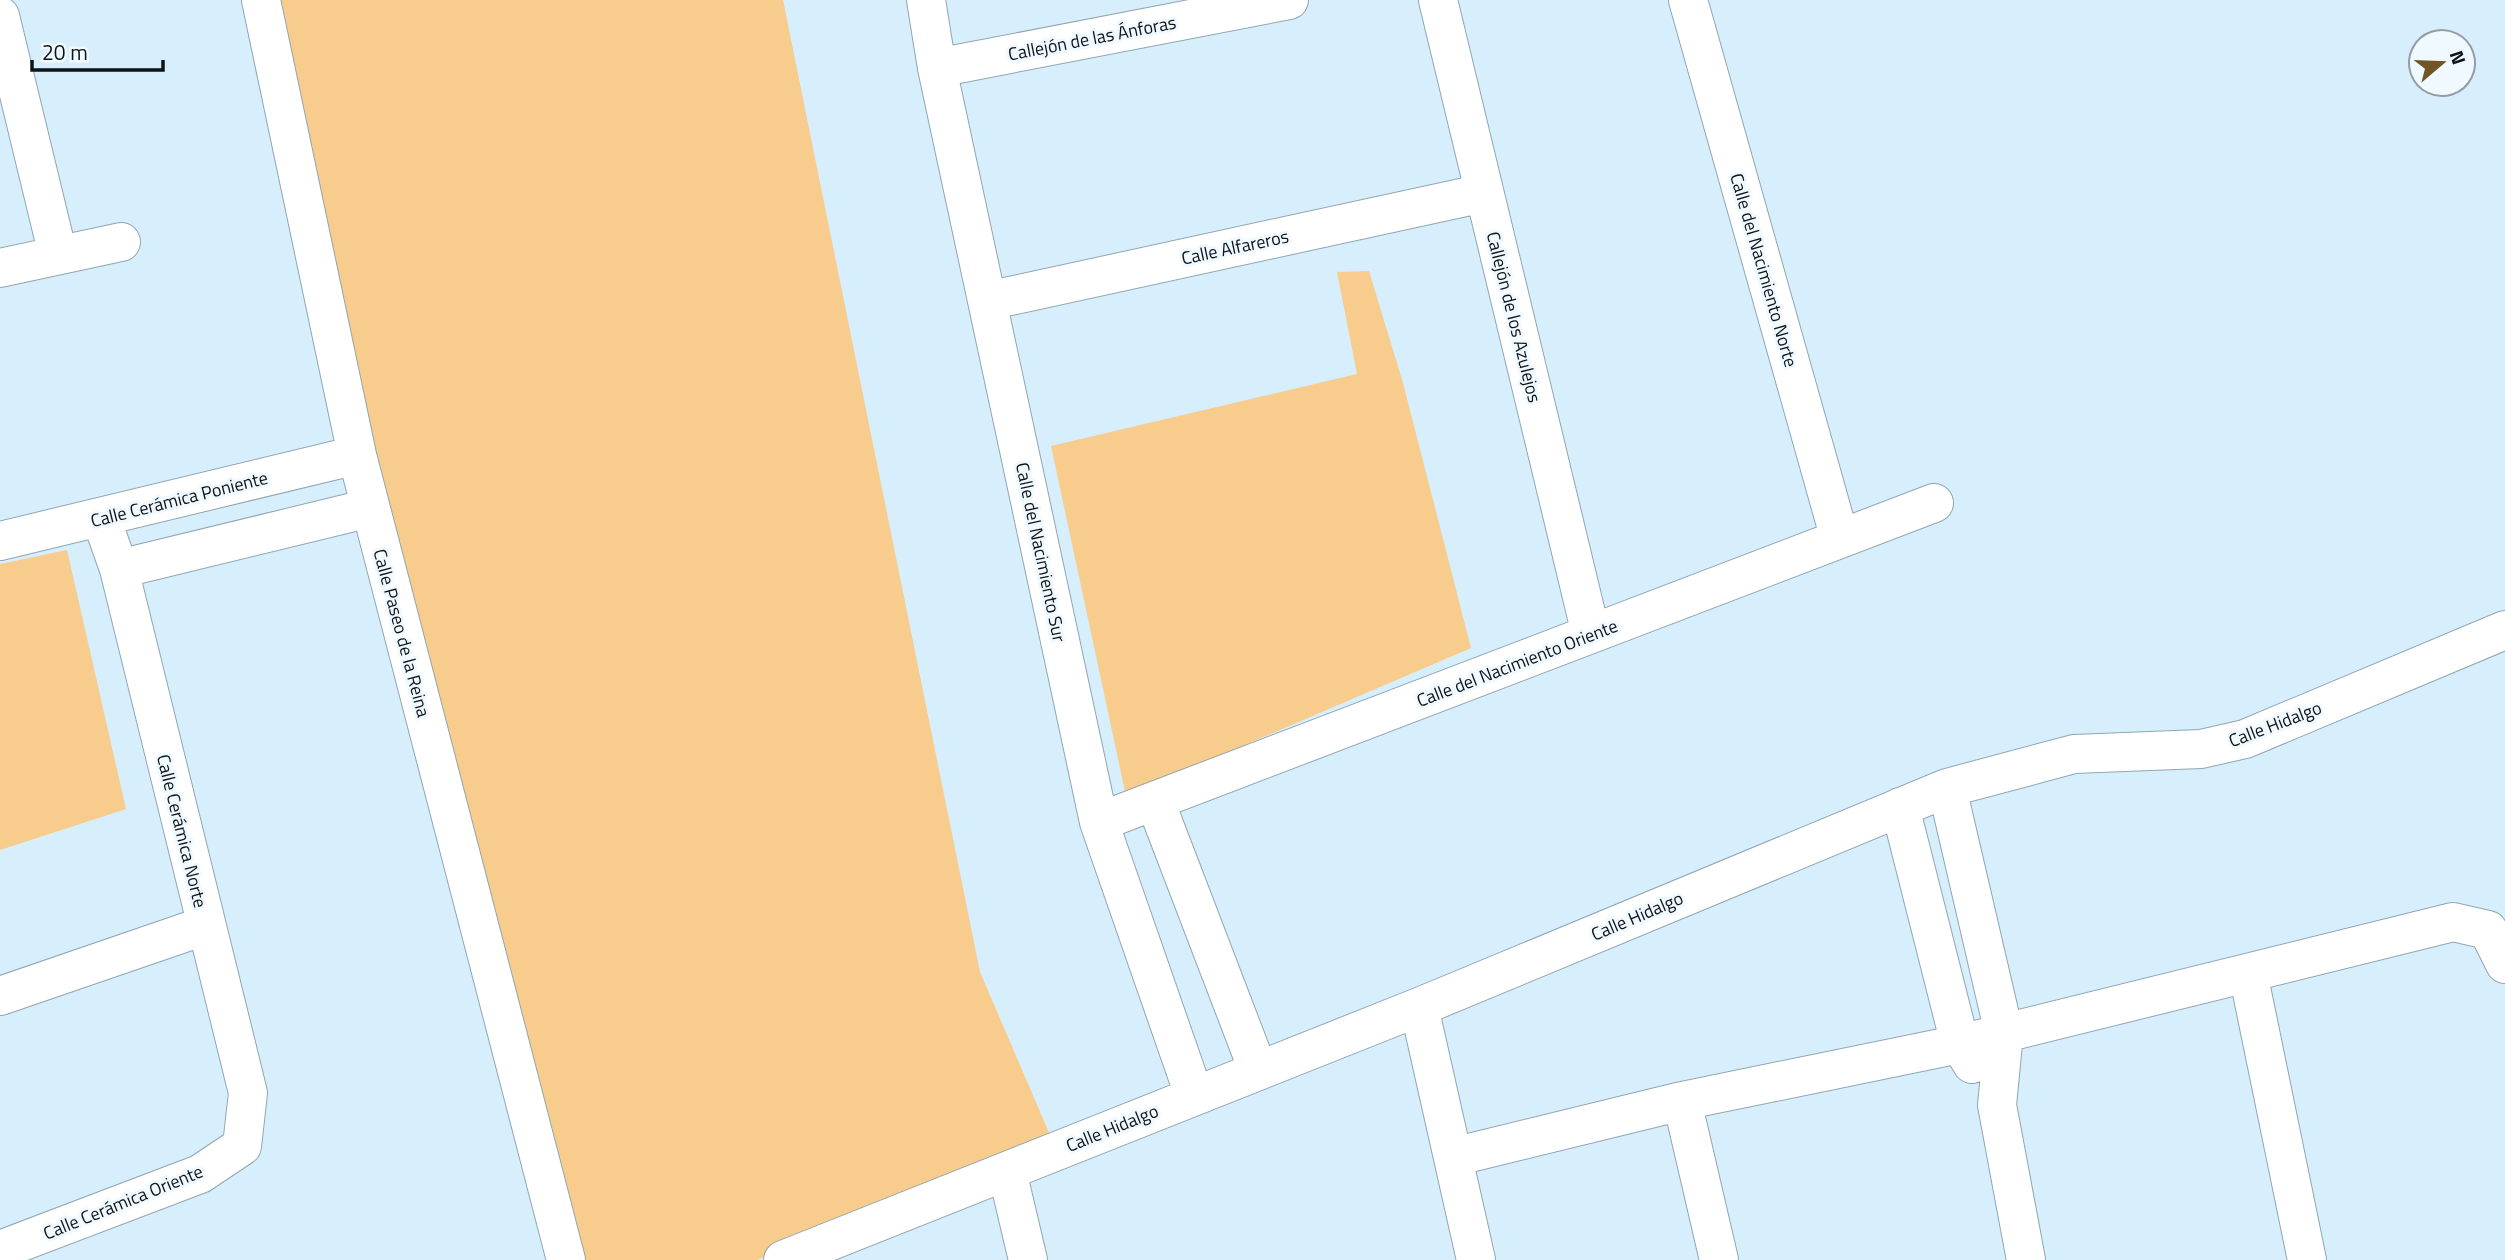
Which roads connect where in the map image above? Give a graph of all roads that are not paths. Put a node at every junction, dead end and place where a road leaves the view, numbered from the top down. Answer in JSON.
{"nodes":[{"id":1,"x":261,"y":0,"type":"edge"},
{"id":2,"x":926,"y":0,"type":"edge"},
{"id":3,"x":1289,"y":0,"type":"edge"},
{"id":4,"x":1438,"y":0,"type":"edge"},
{"id":5,"x":1689,"y":0,"type":"edge"},
{"id":6,"x":0,"y":16,"type":"edge"},
{"id":7,"x":937,"y":68,"type":"junction"},
{"id":8,"x":1484,"y":192,"type":"junction"},
{"id":9,"x":121,"y":242,"type":"dead end"},
{"id":10,"x":58,"y":255,"type":"junction"},
{"id":11,"x":0,"y":268,"type":"edge"},
{"id":12,"x":987,"y":301,"type":"junction"},
{"id":13,"x":357,"y":455,"type":"junction"},
{"id":14,"x":1934,"y":503,"type":"dead end"},
{"id":15,"x":370,"y":508,"type":"junction"},
{"id":16,"x":101,"y":518,"type":"junction"},
{"id":17,"x":1840,"y":540,"type":"junction"},
{"id":18,"x":0,"y":541,"type":"edge"},
{"id":19,"x":119,"y":569,"type":"junction"},
{"id":20,"x":2505,"y":630,"type":"edge"},
{"id":21,"x":1591,"y":634,"type":"junction"},
{"id":22,"x":1947,"y":788,"type":"junction"},
{"id":23,"x":1155,"y":801,"type":"junction"},
{"id":24,"x":1900,"y":807,"type":"junction"},
{"id":25,"x":1099,"y":822,"type":"junction"},
{"id":26,"x":204,"y":926,"type":"junction"},
{"id":27,"x":2505,"y":964,"type":"edge"},
{"id":28,"x":2248,"y":973,"type":"junction"},
{"id":29,"x":0,"y":996,"type":"edge"},
{"id":30,"x":1419,"y":1007,"type":"junction"},
{"id":31,"x":2004,"y":1033,"type":"junction"},
{"id":32,"x":1960,"y":1044,"type":"junction"},
{"id":33,"x":1258,"y":1070,"type":"junction"},
{"id":34,"x":1194,"y":1094,"type":"junction"},
{"id":35,"x":1682,"y":1101,"type":"junction"},
{"id":36,"x":1997,"y":1105,"type":"junction"},
{"id":37,"x":242,"y":1146,"type":"joint"},
{"id":38,"x":1453,"y":1157,"type":"junction"},
{"id":39,"x":1007,"y":1171,"type":"junction"},
{"id":40,"x":0,"y":1250,"type":"edge"},
{"id":41,"x":566,"y":1260,"type":"edge"},
{"id":42,"x":783,"y":1260,"type":"edge"},
{"id":43,"x":1028,"y":1260,"type":"edge"},
{"id":44,"x":1476,"y":1260,"type":"edge"},
{"id":45,"x":1719,"y":1260,"type":"edge"},
{"id":46,"x":2026,"y":1260,"type":"edge"},
{"id":47,"x":2307,"y":1260,"type":"edge"}],
"edges":[{"from":1,"to":13,"type":"street","name":"Calle Paseo de la Reina"},
{"from":2,"to":7,"type":"street","name":"Calle del Nacimiento Sur"},
{"from":3,"to":7,"type":"street","name":"Callejón de las Ánforas"},
{"from":4,"to":8,"type":"street","name":"Callejón de los Azulejos"},
{"from":5,"to":17,"type":"street","name":"Calle del Nacimiento Norte"},
{"from":6,"to":10,"type":"street"},
{"from":7,"to":12,"type":"street","name":"Calle del Nacimiento Sur"},
{"from":8,"to":12,"type":"street","name":"Calle Alfareros"},
{"from":8,"to":21,"type":"street","name":"Callejón de los Azulejos"},
{"from":9,"to":10,"type":"street"},
{"from":10,"to":11,"type":"street"},
{"from":12,"to":25,"type":"street","name":"Calle del Nacimiento Sur"},
{"from":13,"to":15,"type":"street","name":"Calle Paseo de la Reina"},
{"from":13,"to":16,"type":"street","name":"Calle Cerámica Poniente"},
{"from":14,"to":17,"type":"street","name":"Calle del Nacimiento Oriente"},
{"from":15,"to":19,"type":"street"},
{"from":15,"to":41,"type":"street","name":"Calle Paseo de la Reina"},
{"from":16,"to":18,"type":"street","name":"Calle Cerámica Poniente"},
{"from":16,"to":19,"type":"street","name":"Calle Cerámica Norte"},
{"from":17,"to":21,"type":"street","name":"Calle del Nacimiento Oriente"},
{"from":19,"to":26,"type":"street","name":"Calle Cerámica Norte"},
{"from":20,"to":22,"type":"street","name":"Calle Hidalgo"},
{"from":21,"to":23,"type":"street","name":"Calle del Nacimiento Oriente"},
{"from":22,"to":24,"type":"street","name":"Calle Hidalgo"},
{"from":22,"to":31,"type":"street"},
{"from":23,"to":25,"type":"street","name":"Calle del Nacimiento Oriente"},
{"from":23,"to":33,"type":"street"},
{"from":24,"to":30,"type":"street","name":"Calle Hidalgo"},
{"from":24,"to":32,"type":"street"},
{"from":25,"to":34,"type":"street","name":"Calle del Nacimiento Sur"},
{"from":26,"to":29,"type":"street"},
{"from":26,"to":37,"type":"street","name":"Calle Cerámica Norte"},
{"from":27,"to":28,"type":"street"},
{"from":28,"to":31,"type":"street"},
{"from":28,"to":47,"type":"street"},
{"from":30,"to":33,"type":"street","name":"Calle Hidalgo"},
{"from":30,"to":38,"type":"street"},
{"from":31,"to":32,"type":"street"},
{"from":31,"to":36,"type":"street"},
{"from":32,"to":35,"type":"street"},
{"from":32,"to":36,"type":"street"},
{"from":33,"to":34,"type":"street","name":"Calle Hidalgo"},
{"from":34,"to":39,"type":"street","name":"Calle Hidalgo"},
{"from":35,"to":38,"type":"street"},
{"from":35,"to":45,"type":"street"},
{"from":36,"to":46,"type":"street"},
{"from":37,"to":40,"type":"street","name":"Calle Cerámica Oriente"},
{"from":38,"to":44,"type":"street"},
{"from":39,"to":42,"type":"street","name":"Calle Hidalgo"},
{"from":39,"to":43,"type":"street"}]}
